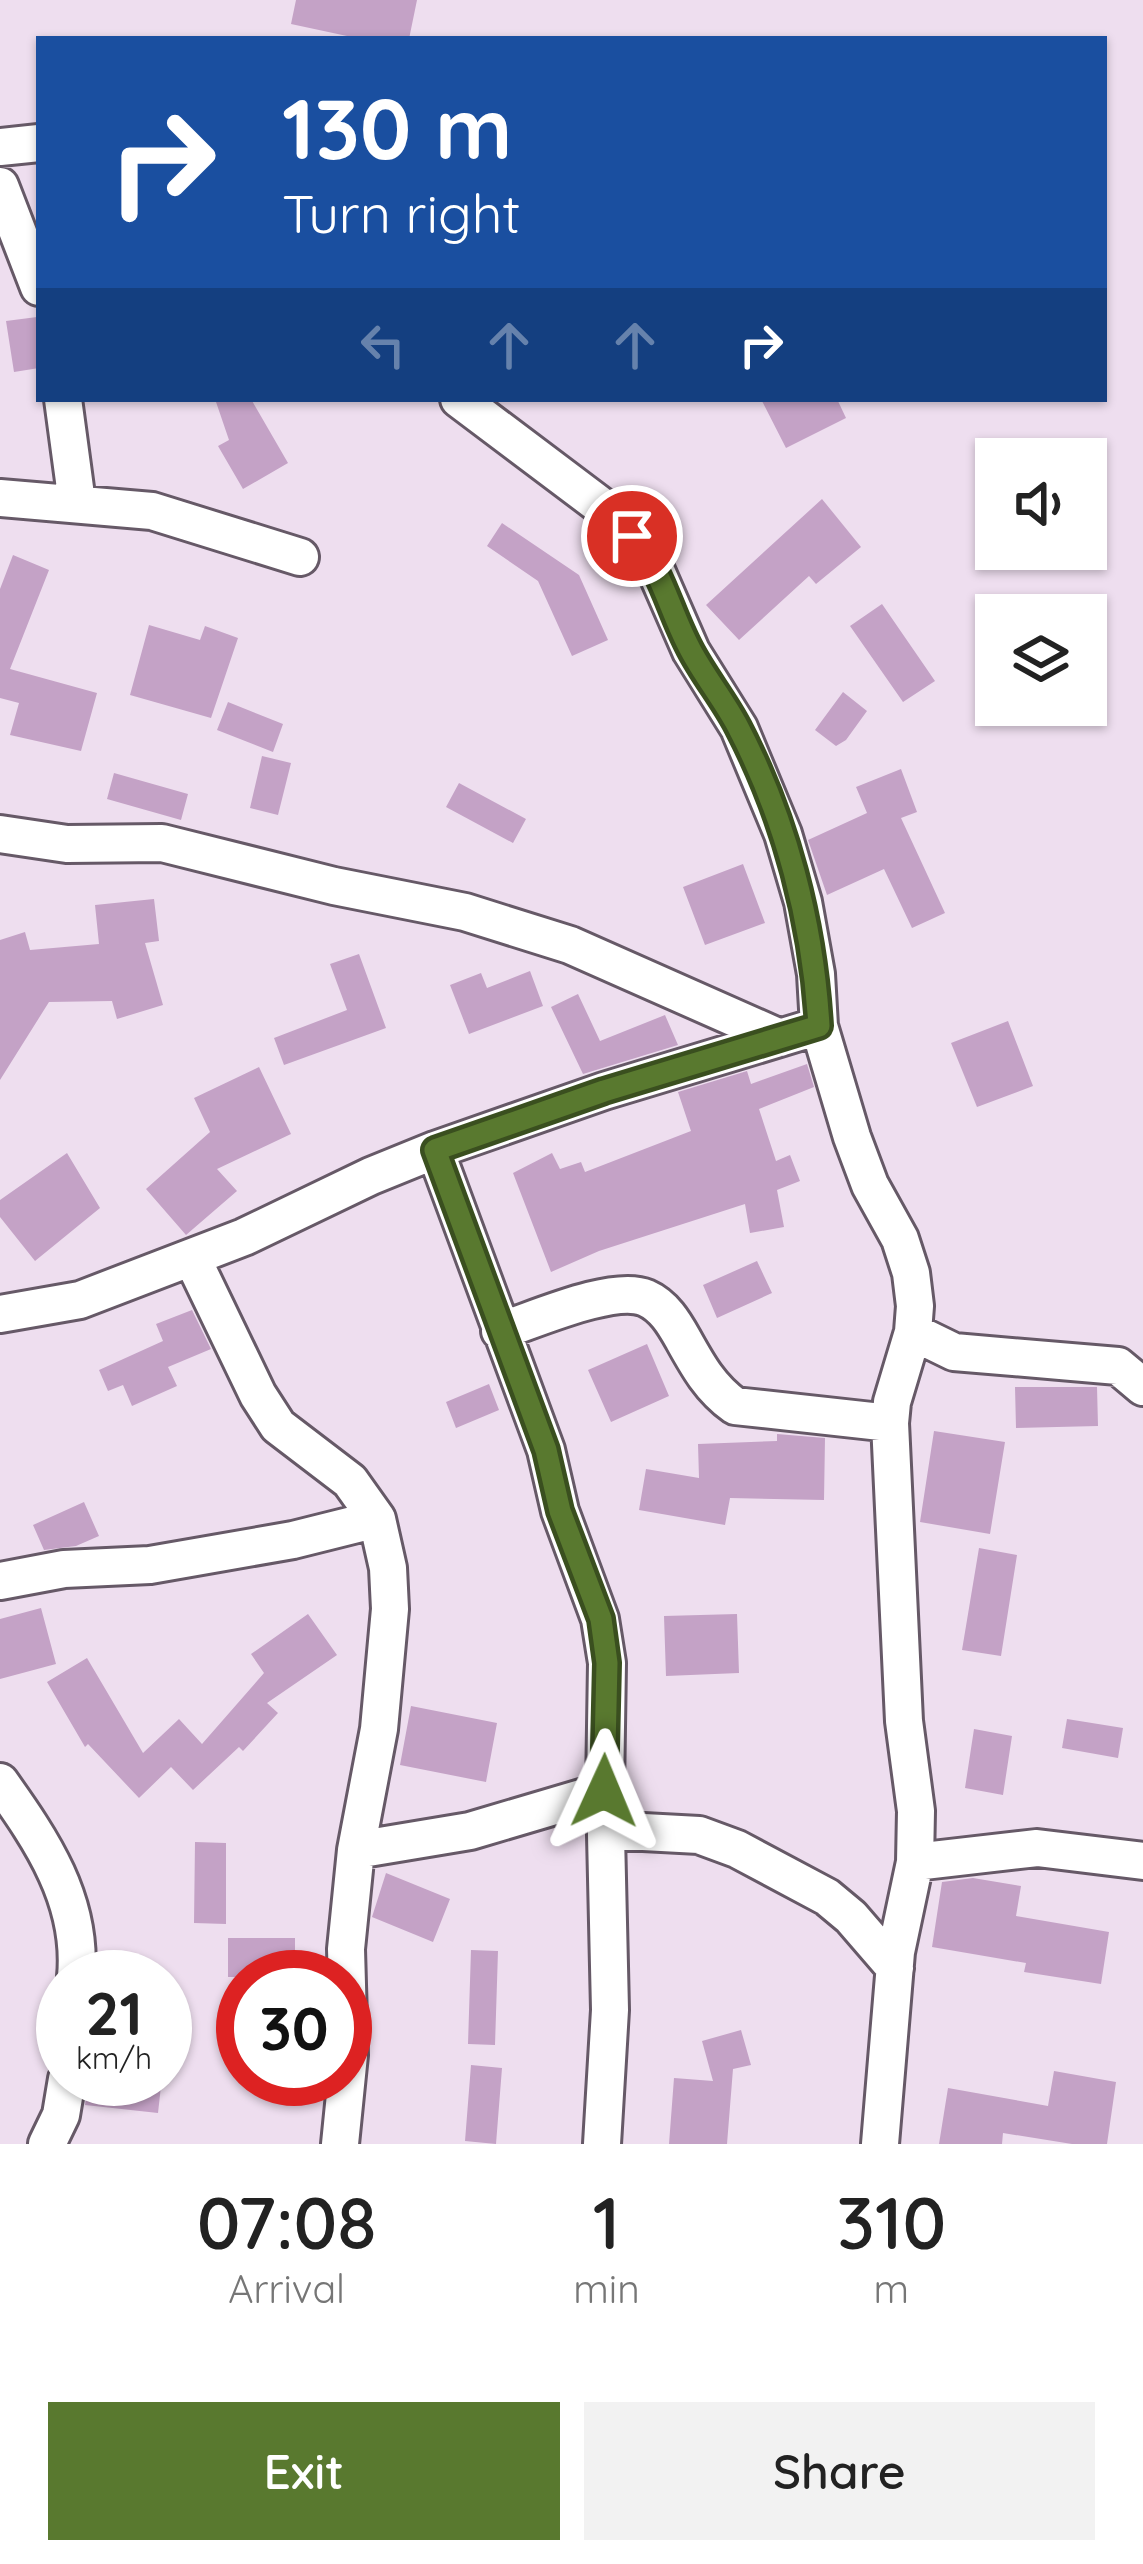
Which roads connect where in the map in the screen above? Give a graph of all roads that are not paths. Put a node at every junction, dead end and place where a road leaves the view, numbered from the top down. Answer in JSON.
{"nodes":[{"id":1,"x":36,"y":143,"type":"edge"},
{"id":2,"x":0,"y":147,"type":"edge"},
{"id":3,"x":0,"y":186,"type":"edge"},
{"id":4,"x":36,"y":279,"type":"edge"},
{"id":5,"x":63,"y":402,"type":"edge"},
{"id":6,"x":462,"y":402,"type":"edge"},
{"id":7,"x":0,"y":498,"type":"edge"},
{"id":8,"x":77,"y":503,"type":"junction"},
{"id":9,"x":300,"y":556,"type":"dead end"},
{"id":10,"x":0,"y":834,"type":"edge"},
{"id":11,"x":819,"y":1026,"type":"junction"},
{"id":12,"x":780,"y":1038,"type":"junction"},
{"id":13,"x":435,"y":1150,"type":"junction"},
{"id":14,"x":192,"y":1258,"type":"junction"},
{"id":15,"x":0,"y":1314,"type":"edge"},
{"id":16,"x":500,"y":1331,"type":"junction"},
{"id":17,"x":913,"y":1332,"type":"junction"},
{"id":18,"x":1142,"y":1384,"type":"edge"},
{"id":19,"x":890,"y":1423,"type":"junction"},
{"id":20,"x":377,"y":1520,"type":"junction"},
{"id":21,"x":0,"y":1581,"type":"edge"},
{"id":22,"x":0,"y":1782,"type":"edge"},
{"id":23,"x":604,"y":1791,"type":"junction"},
{"id":24,"x":606,"y":1830,"type":"junction"},
{"id":25,"x":356,"y":1850,"type":"junction"},
{"id":26,"x":1143,"y":1861,"type":"edge"},
{"id":27,"x":915,"y":1862,"type":"junction"},
{"id":28,"x":79,"y":1950,"type":"edge"},
{"id":29,"x":895,"y":1968,"type":"junction"},
{"id":30,"x":62,"y":2106,"type":"edge"},
{"id":31,"x":46,"y":2144,"type":"edge"},
{"id":32,"x":340,"y":2144,"type":"edge"},
{"id":33,"x":602,"y":2144,"type":"edge"},
{"id":34,"x":880,"y":2144,"type":"edge"}],
"edges":[{"from":1,"to":2,"type":"street"},
{"from":3,"to":4,"type":"street"},
{"from":5,"to":8,"type":"street"},
{"from":6,"to":11,"type":"street"},
{"from":7,"to":8,"type":"street"},
{"from":8,"to":9,"type":"street"},
{"from":10,"to":12,"type":"street"},
{"from":11,"to":12,"type":"street"},
{"from":11,"to":17,"type":"street"},
{"from":12,"to":13,"type":"street"},
{"from":13,"to":14,"type":"street"},
{"from":13,"to":16,"type":"street"},
{"from":14,"to":15,"type":"street"},
{"from":14,"to":20,"type":"street"},
{"from":16,"to":19,"type":"street"},
{"from":16,"to":23,"type":"street"},
{"from":17,"to":18,"type":"street"},
{"from":17,"to":19,"type":"street"},
{"from":19,"to":27,"type":"street"},
{"from":20,"to":21,"type":"street"},
{"from":20,"to":25,"type":"street"},
{"from":22,"to":28,"type":"street"},
{"from":23,"to":24,"type":"street"},
{"from":23,"to":25,"type":"street"},
{"from":24,"to":29,"type":"street"},
{"from":24,"to":33,"type":"street"},
{"from":25,"to":32,"type":"street"},
{"from":26,"to":27,"type":"street"},
{"from":27,"to":29,"type":"street"},
{"from":29,"to":34,"type":"street"},
{"from":30,"to":31,"type":"street"}]}
